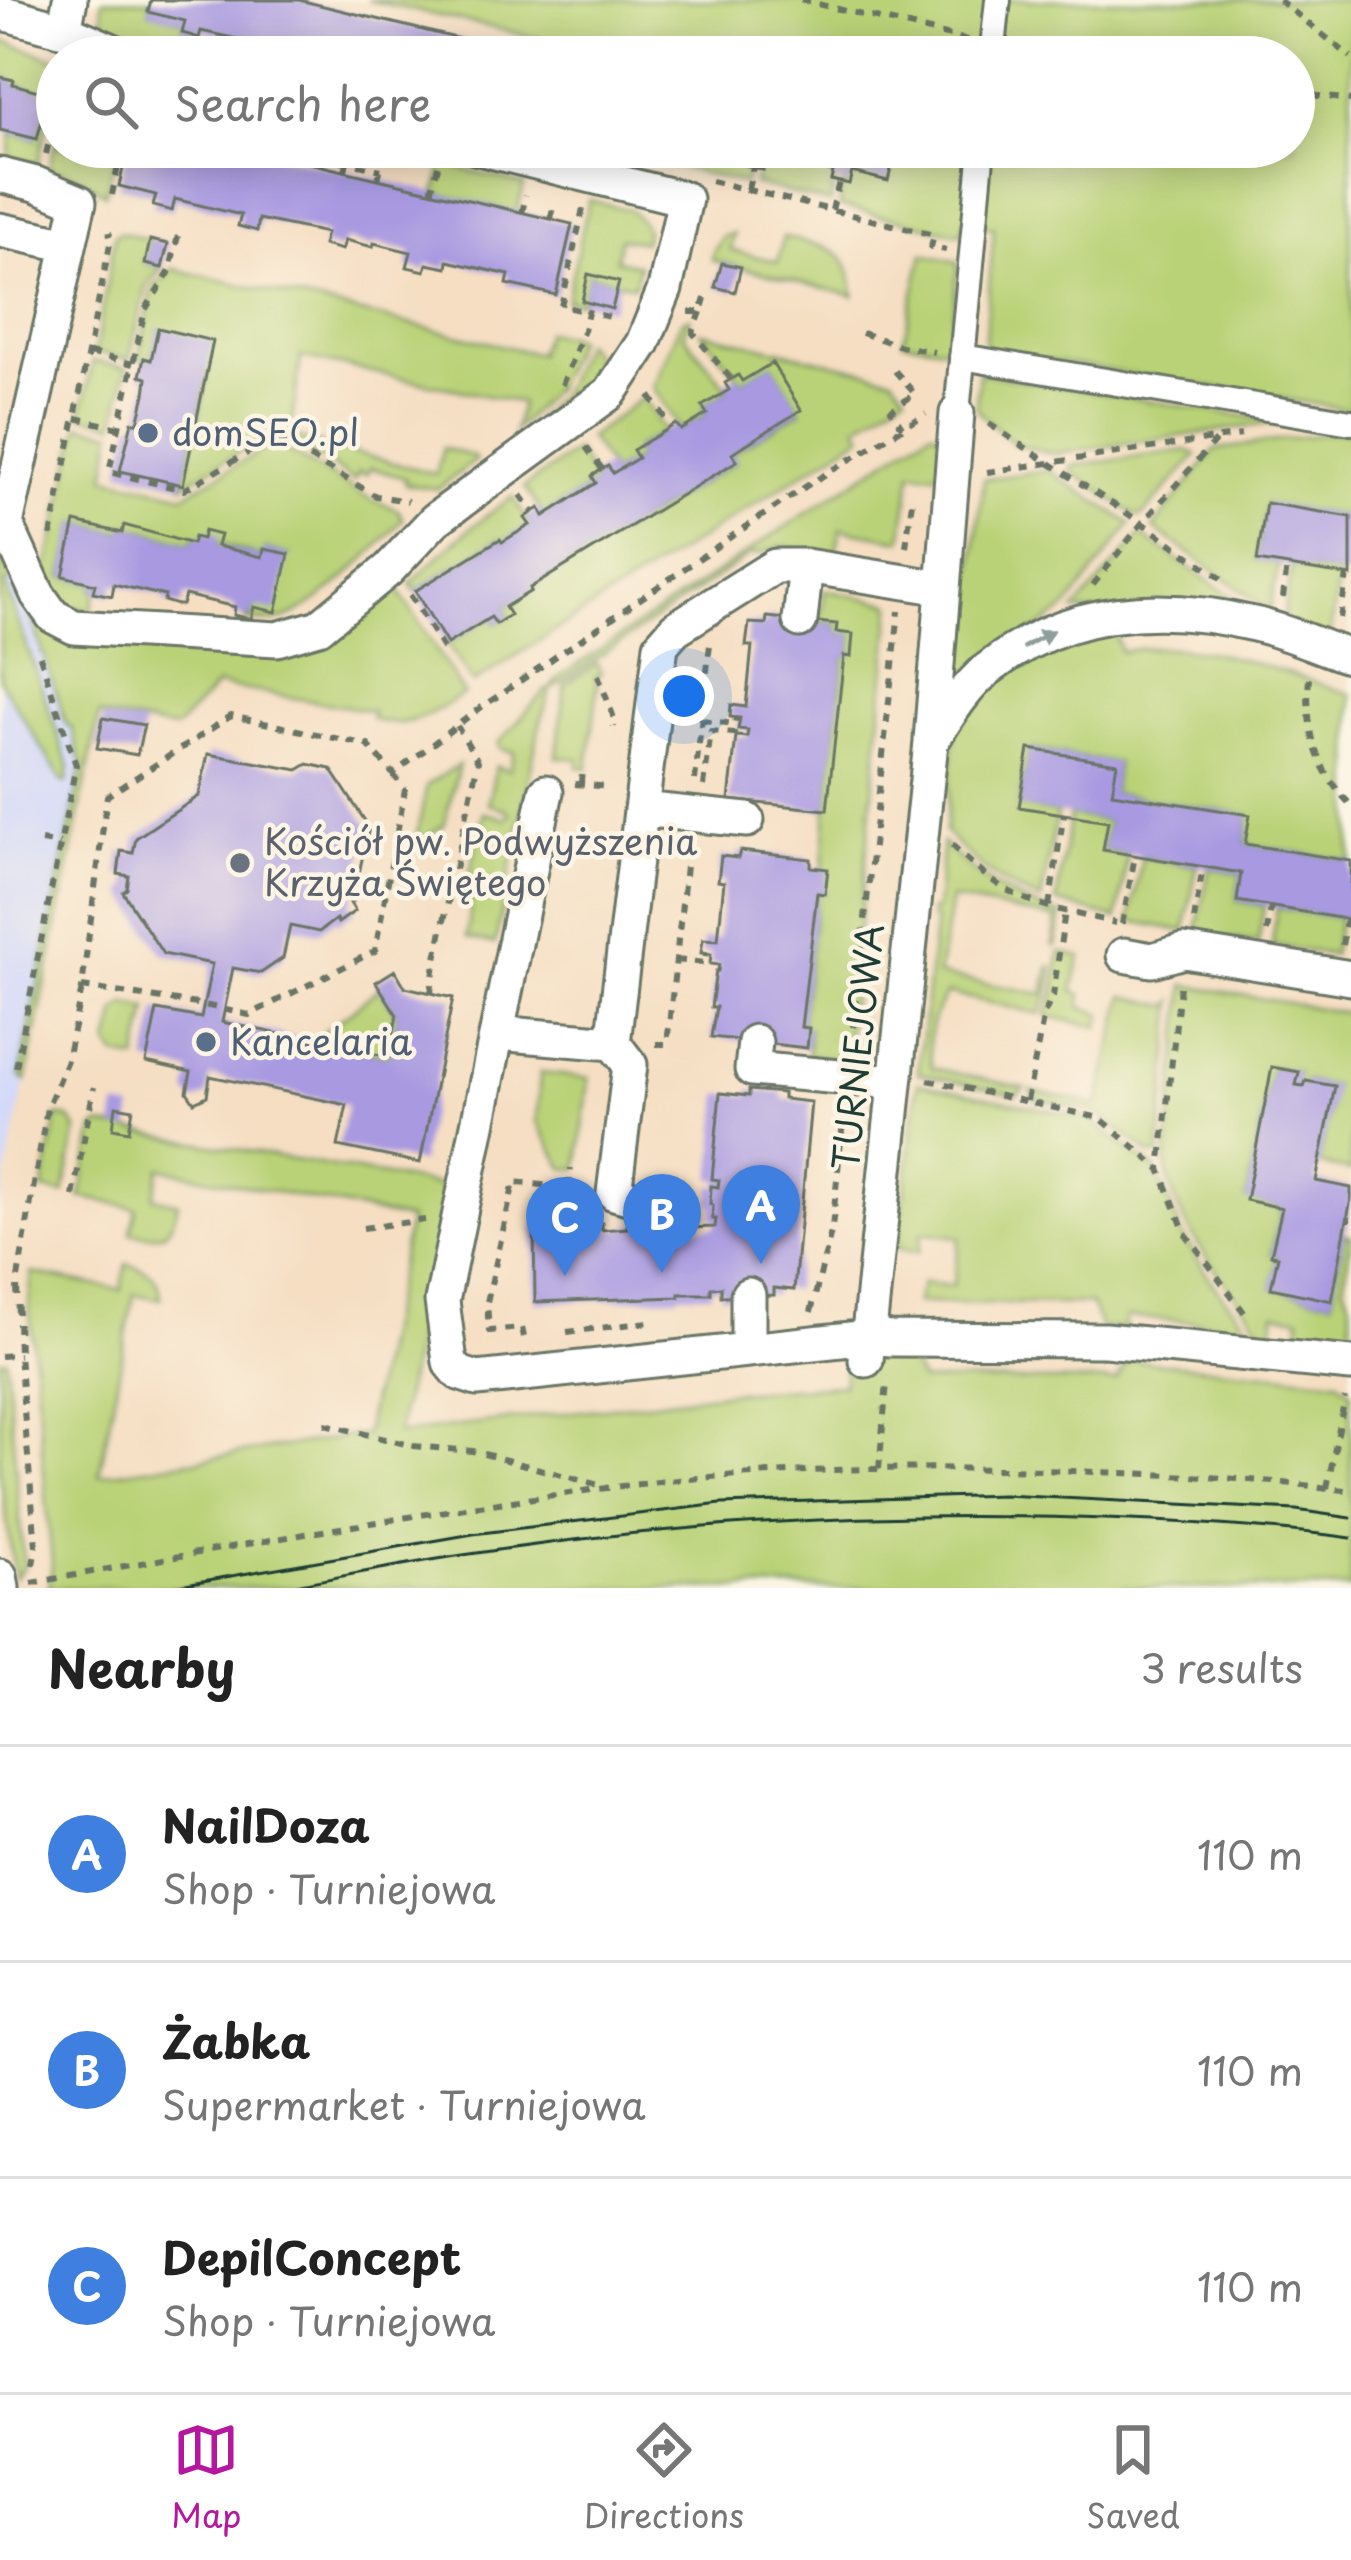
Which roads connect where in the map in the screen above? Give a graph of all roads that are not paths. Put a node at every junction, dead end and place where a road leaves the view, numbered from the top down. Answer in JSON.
{"nodes":[{"id":1,"x":998,"y":0,"type":"edge"},
{"id":2,"x":0,"y":12,"type":"edge"},
{"id":3,"x":67,"y":15,"type":"edge"},
{"id":4,"x":96,"y":36,"type":"edge"},
{"id":5,"x":999,"y":36,"type":"edge"},
{"id":6,"x":542,"y":168,"type":"edge"},
{"id":7,"x":980,"y":168,"type":"edge"},
{"id":8,"x":0,"y":176,"type":"edge"},
{"id":9,"x":0,"y":230,"type":"edge"},
{"id":10,"x":69,"y":245,"type":"junction"},
{"id":11,"x":962,"y":357,"type":"junction"},
{"id":12,"x":957,"y":413,"type":"joint"},
{"id":13,"x":1351,"y":422,"type":"edge"},
{"id":14,"x":806,"y":566,"type":"junction"},
{"id":15,"x":943,"y":588,"type":"junction"},
{"id":16,"x":800,"y":620,"type":"dead end"},
{"id":17,"x":1333,"y":651,"type":"edge"},
{"id":18,"x":931,"y":742,"type":"junction"},
{"id":19,"x":545,"y":792,"type":"dead end"},
{"id":20,"x":633,"y":799,"type":"junction"},
{"id":21,"x":747,"y":820,"type":"dead end"},
{"id":22,"x":1124,"y":955,"type":"dead end"},
{"id":23,"x":1351,"y":978,"type":"edge"},
{"id":24,"x":497,"y":1033,"type":"junction"},
{"id":25,"x":614,"y":1043,"type":"junction"},
{"id":26,"x":763,"y":1068,"type":"dead end"},
{"id":27,"x":894,"y":1077,"type":"junction"},
{"id":28,"x":673,"y":1210,"type":"dead end"},
{"id":29,"x":748,"y":1295,"type":"dead end"},
{"id":30,"x":875,"y":1345,"type":"junction"},
{"id":31,"x":748,"y":1349,"type":"junction"},
{"id":32,"x":1349,"y":1376,"type":"edge"},
{"id":33,"x":0,"y":1576,"type":"edge"},
{"id":34,"x":2,"y":1588,"type":"edge"}],
"edges":[{"from":1,"to":5,"type":"street"},
{"from":2,"to":3,"type":"street"},
{"from":3,"to":4,"type":"street"},
{"from":6,"to":10,"type":"street"},
{"from":7,"to":11,"type":"street","name":"TURNIEJOWA"},
{"from":8,"to":10,"type":"street"},
{"from":9,"to":10,"type":"street"},
{"from":11,"to":12,"type":"street","name":"TURNIEJOWA"},
{"from":11,"to":13,"type":"street"},
{"from":12,"to":15,"type":"street","name":"TURNIEJOWA"},
{"from":14,"to":15,"type":"street"},
{"from":14,"to":16,"type":"street"},
{"from":14,"to":20,"type":"street"},
{"from":15,"to":18,"type":"street","name":"TURNIEJOWA"},
{"from":18,"to":17,"type":"street","name":"TURNIEJOWA","one_way":true},
{"from":18,"to":27,"type":"street","name":"TURNIEJOWA"},
{"from":19,"to":24,"type":"street"},
{"from":20,"to":21,"type":"street"},
{"from":20,"to":25,"type":"street"},
{"from":22,"to":23,"type":"street"},
{"from":24,"to":25,"type":"street"},
{"from":24,"to":31,"type":"street"},
{"from":25,"to":28,"type":"street"},
{"from":26,"to":27,"type":"street"},
{"from":27,"to":30,"type":"street","name":"TURNIEJOWA"},
{"from":29,"to":31,"type":"street"},
{"from":30,"to":31,"type":"street"},
{"from":30,"to":32,"type":"street"},
{"from":33,"to":34,"type":"street"}]}
